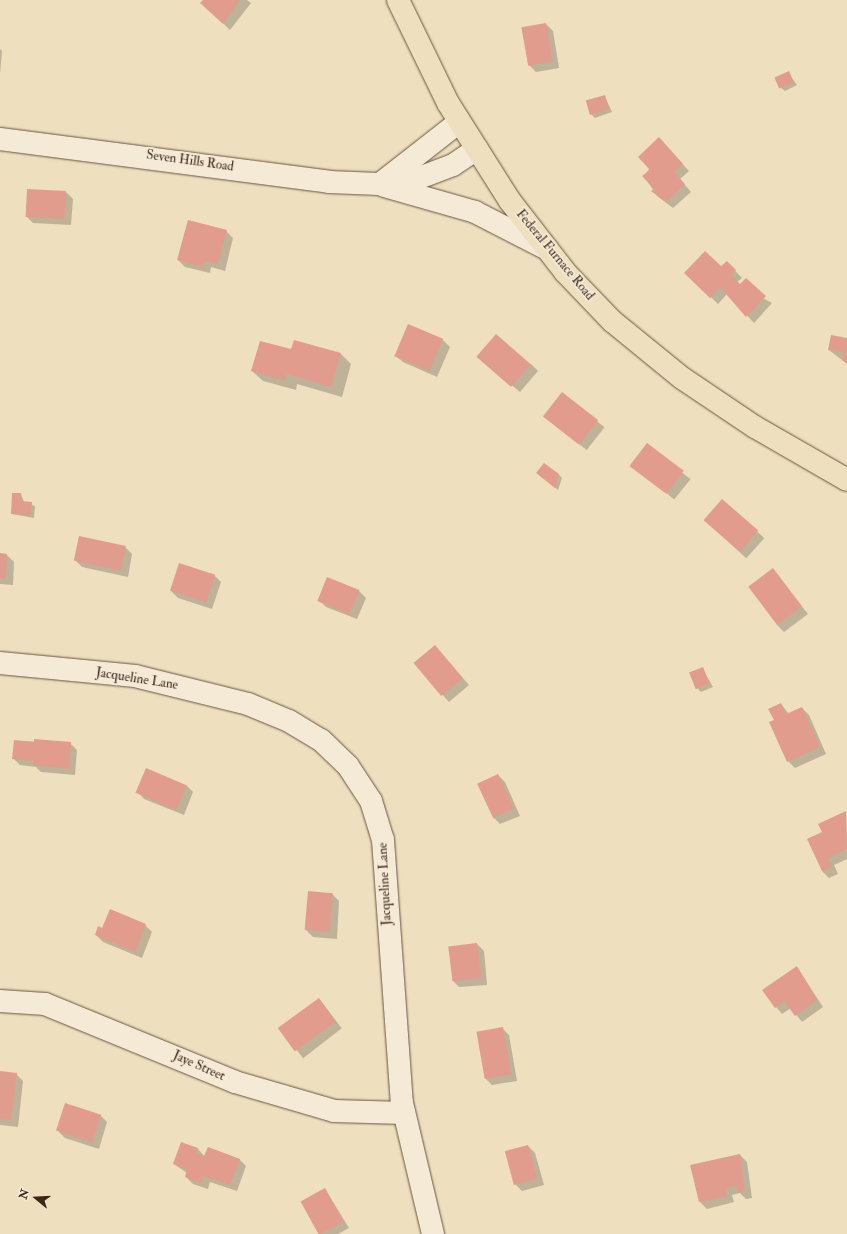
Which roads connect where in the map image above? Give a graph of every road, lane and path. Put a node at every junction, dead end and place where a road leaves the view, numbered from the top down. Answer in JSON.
{"nodes":[{"id":1,"x":398,"y":0,"type":"edge"},
{"id":2,"x":459,"y":122,"type":"junction"},
{"id":3,"x":0,"y":139,"type":"edge"},
{"id":4,"x":477,"y":149,"type":"junction"},
{"id":5,"x":379,"y":184,"type":"junction"},
{"id":6,"x":548,"y":249,"type":"junction"},
{"id":7,"x":847,"y":480,"type":"edge"},
{"id":8,"x":0,"y":663,"type":"edge"},
{"id":9,"x":0,"y":1000,"type":"edge"},
{"id":10,"x":404,"y":1113,"type":"junction"},
{"id":11,"x":433,"y":1234,"type":"edge"}],
"edges":[{"from":1,"to":2,"type":"main road","name":"Federal Furnace Road"},
{"from":2,"to":4,"type":"main road","name":"Federal Furnace Road"},
{"from":2,"to":5,"type":"street"},
{"from":3,"to":5,"type":"street","name":"Seven Hills Road"},
{"from":4,"to":5,"type":"street","name":"Seven Hills Road"},
{"from":4,"to":6,"type":"main road","name":"Federal Furnace Road"},
{"from":5,"to":6,"type":"street"},
{"from":6,"to":7,"type":"main road","name":"Federal Furnace Road"},
{"from":8,"to":10,"type":"street","name":"Jacqueline Lane"},
{"from":9,"to":10,"type":"street","name":"Jaye Street"},
{"from":10,"to":11,"type":"street","name":"Jacqueline Lane"}]}
